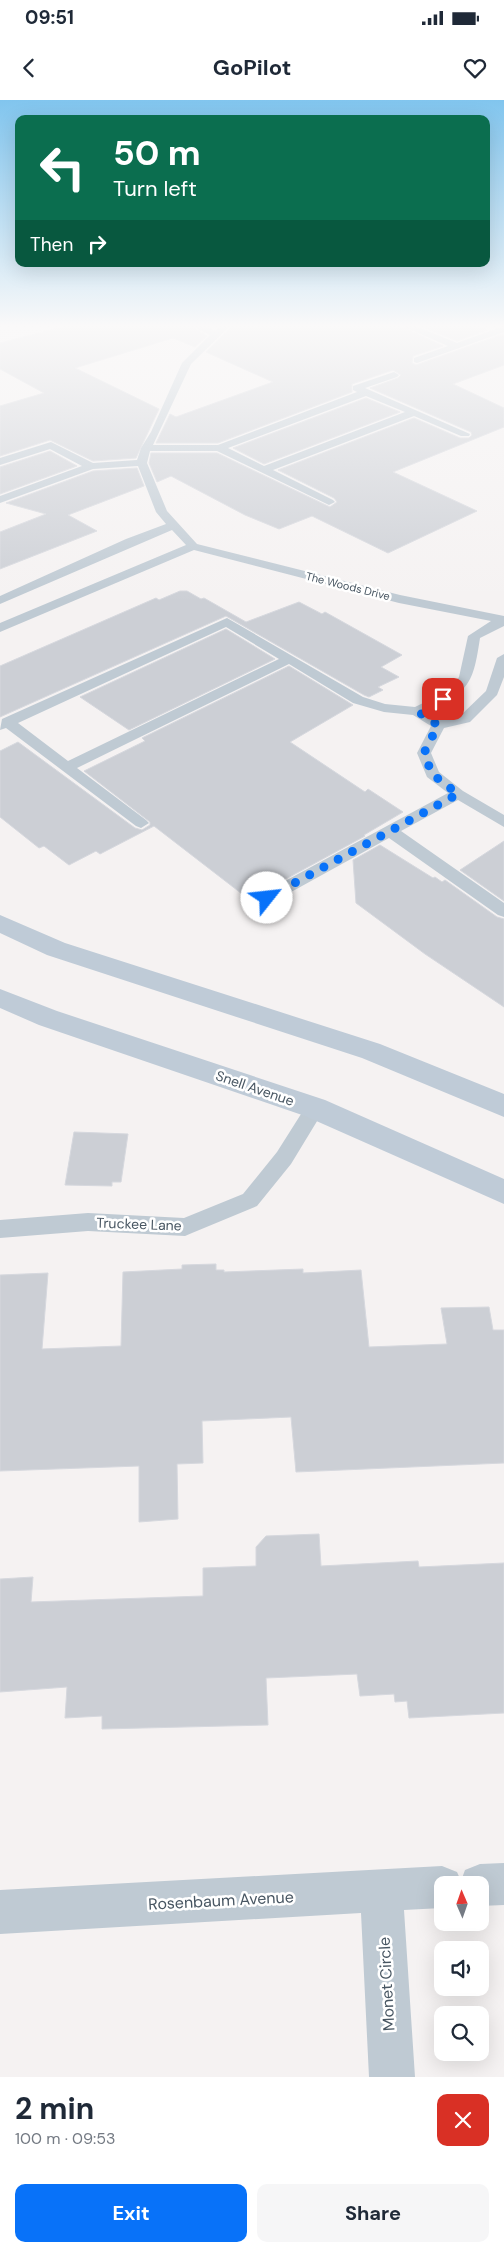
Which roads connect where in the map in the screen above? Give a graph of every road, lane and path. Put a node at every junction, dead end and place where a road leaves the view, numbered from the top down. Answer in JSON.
{"nodes":[{"id":1,"x":163,"y":417,"type":"edge"},
{"id":2,"x":300,"y":417,"type":"edge"},
{"id":3,"x":400,"y":417,"type":"edge"},
{"id":4,"x":426,"y":417,"type":"edge"},
{"id":5,"x":465,"y":434,"type":"dead end"},
{"id":6,"x":146,"y":448,"type":"junction"},
{"id":7,"x":219,"y":448,"type":"junction"},
{"id":8,"x":0,"y":462,"type":"edge"},
{"id":9,"x":142,"y":463,"type":"junction"},
{"id":10,"x":91,"y":466,"type":"junction"},
{"id":11,"x":264,"y":470,"type":"junction"},
{"id":12,"x":0,"y":500,"type":"edge"},
{"id":13,"x":329,"y":502,"type":"dead end"},
{"id":14,"x":174,"y":525,"type":"junction"},
{"id":15,"x":193,"y":546,"type":"junction"},
{"id":16,"x":129,"y":572,"type":"junction"},
{"id":17,"x":32,"y":587,"type":"junction"},
{"id":18,"x":48,"y":597,"type":"junction"},
{"id":19,"x":0,"y":600,"type":"edge"},
{"id":20,"x":0,"y":618,"type":"edge"},
{"id":21,"x":504,"y":621,"type":"edge"},
{"id":22,"x":0,"y":628,"type":"edge"},
{"id":23,"x":0,"y":633,"type":"edge"},
{"id":24,"x":504,"y":658,"type":"edge"},
{"id":25,"x":289,"y":659,"type":"junction"},
{"id":26,"x":417,"y":711,"type":"junction"},
{"id":27,"x":4,"y":724,"type":"edge"},
{"id":28,"x":438,"y":725,"type":"junction"},
{"id":29,"x":67,"y":767,"type":"junction"},
{"id":30,"x":458,"y":794,"type":"junction"},
{"id":31,"x":504,"y":822,"type":"edge"},
{"id":32,"x":141,"y":823,"type":"dead end"},
{"id":33,"x":390,"y":831,"type":"junction"},
{"id":34,"x":267,"y":898,"type":"dead end"},
{"id":35,"x":504,"y":911,"type":"edge"},
{"id":36,"x":0,"y":923,"type":"edge"},
{"id":37,"x":0,"y":998,"type":"edge"},
{"id":38,"x":504,"y":1106,"type":"edge"},
{"id":39,"x":315,"y":1108,"type":"junction"},
{"id":40,"x":504,"y":1192,"type":"edge"},
{"id":41,"x":0,"y":1229,"type":"edge"},
{"id":42,"x":504,"y":1884,"type":"edge"},
{"id":43,"x":489,"y":1885,"type":"edge"},
{"id":44,"x":434,"y":1888,"type":"edge"},
{"id":45,"x":381,"y":1891,"type":"junction"},
{"id":46,"x":0,"y":1912,"type":"edge"},
{"id":47,"x":392,"y":2077,"type":"edge"}],
"edges":[{"from":1,"to":6,"type":"lane"},
{"from":2,"to":7,"type":"lane"},
{"from":3,"to":11,"type":"lane"},
{"from":4,"to":5,"type":"lane"},
{"from":6,"to":7,"type":"lane"},
{"from":6,"to":9,"type":"lane"},
{"from":7,"to":11,"type":"lane"},
{"from":8,"to":10,"type":"lane"},
{"from":9,"to":10,"type":"lane"},
{"from":9,"to":14,"type":"lane"},
{"from":10,"to":12,"type":"lane"},
{"from":11,"to":13,"type":"lane"},
{"from":14,"to":15,"type":"lane"},
{"from":14,"to":17,"type":"lane"},
{"from":15,"to":16,"type":"lane"},
{"from":15,"to":21,"type":"lane","name":"The Woods Drive"},
{"from":16,"to":18,"type":"lane"},
{"from":16,"to":22,"type":"lane"},
{"from":16,"to":23,"type":"lane"},
{"from":17,"to":18,"type":"lane"},
{"from":17,"to":19,"type":"lane"},
{"from":18,"to":20,"type":"lane"},
{"from":21,"to":26,"type":"lane"},
{"from":24,"to":28,"type":"lane"},
{"from":25,"to":26,"type":"lane"},
{"from":25,"to":27,"type":"lane"},
{"from":25,"to":29,"type":"lane"},
{"from":26,"to":28,"type":"lane"},
{"from":27,"to":29,"type":"lane"},
{"from":28,"to":30,"type":"lane"},
{"from":29,"to":32,"type":"lane"},
{"from":30,"to":31,"type":"lane"},
{"from":30,"to":33,"type":"lane"},
{"from":33,"to":34,"type":"lane"},
{"from":33,"to":35,"type":"lane"},
{"from":36,"to":38,"type":"main road"},
{"from":37,"to":39,"type":"main road","name":"Snell Avenue"},
{"from":39,"to":40,"type":"main road","name":"Snell Avenue"},
{"from":39,"to":41,"type":"lane","name":"Truckee Lane"},
{"from":42,"to":43,"type":"street"},
{"from":44,"to":45,"type":"street","name":"Rosenbaum Avenue"},
{"from":45,"to":46,"type":"street","name":"Rosenbaum Avenue"},
{"from":45,"to":47,"type":"street","name":"Monet Circle"}]}
